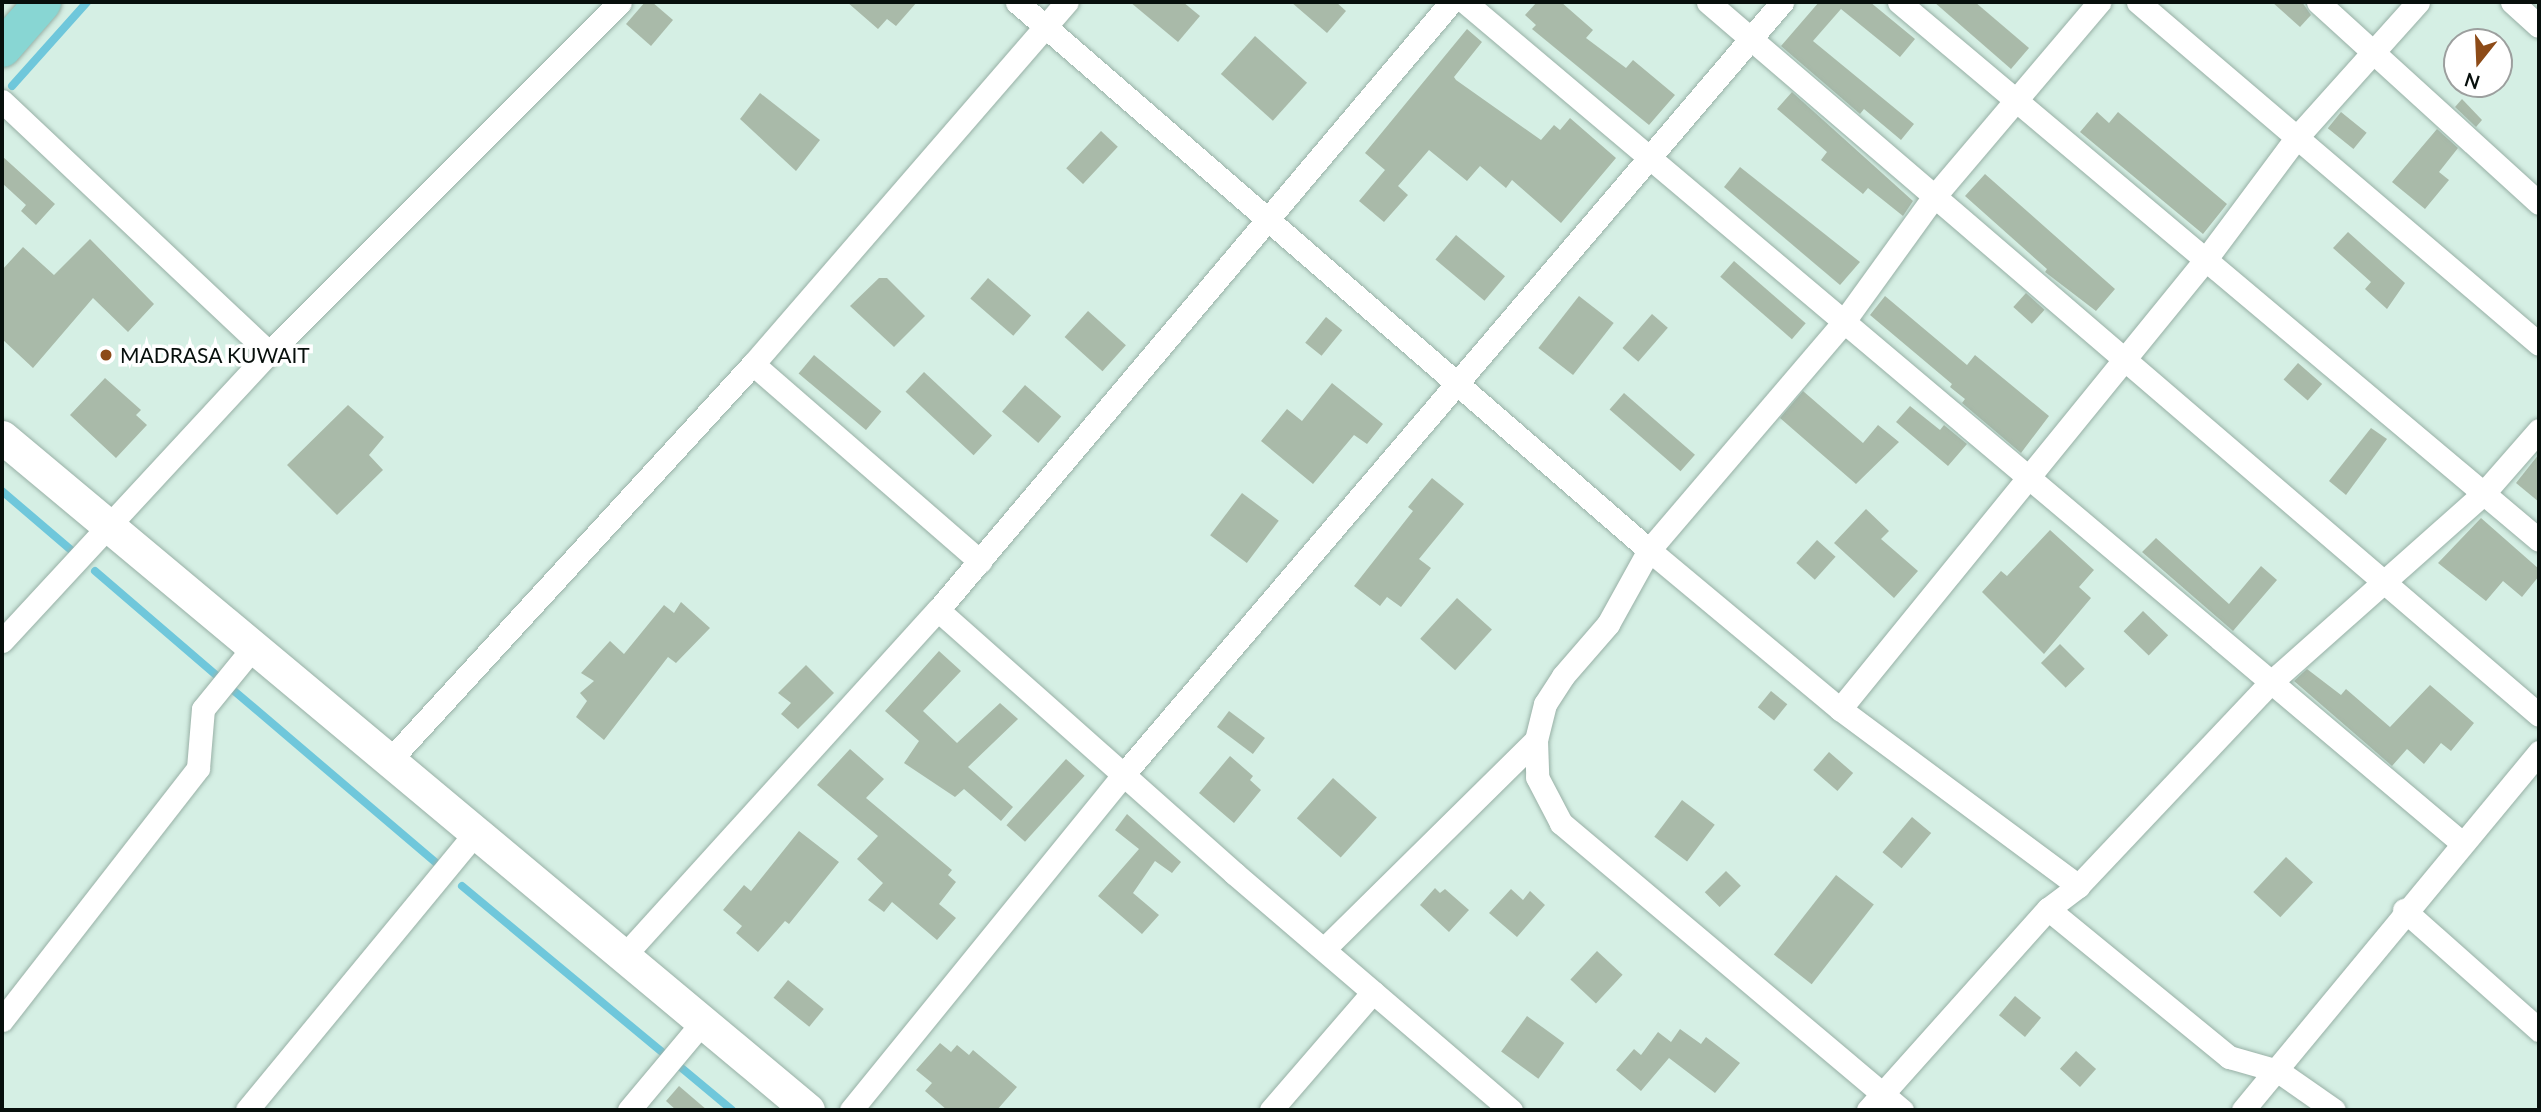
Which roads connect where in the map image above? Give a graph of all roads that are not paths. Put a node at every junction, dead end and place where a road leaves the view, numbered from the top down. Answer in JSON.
{"nodes":[{"id":1,"x":42,"y":2,"type":"edge"},
{"id":2,"x":620,"y":2,"type":"edge"},
{"id":3,"x":1017,"y":2,"type":"edge"},
{"id":4,"x":1067,"y":2,"type":"edge"},
{"id":5,"x":1451,"y":2,"type":"edge"},
{"id":6,"x":1465,"y":2,"type":"edge"},
{"id":7,"x":1708,"y":2,"type":"edge"},
{"id":8,"x":1782,"y":2,"type":"edge"},
{"id":9,"x":1899,"y":2,"type":"edge"},
{"id":10,"x":2099,"y":2,"type":"edge"},
{"id":11,"x":2138,"y":2,"type":"edge"},
{"id":12,"x":2318,"y":2,"type":"edge"},
{"id":13,"x":2418,"y":2,"type":"edge"},
{"id":14,"x":2512,"y":2,"type":"edge"},
{"id":15,"x":2539,"y":26,"type":"edge"},
{"id":16,"x":1046,"y":28,"type":"junction"},
{"id":17,"x":1752,"y":38,"type":"junction"},
{"id":18,"x":2,"y":48,"type":"edge"},
{"id":19,"x":2374,"y":51,"type":"junction"},
{"id":20,"x":2,"y":101,"type":"edge"},
{"id":21,"x":2017,"y":103,"type":"junction"},
{"id":22,"x":2297,"y":137,"type":"junction"},
{"id":23,"x":1649,"y":159,"type":"junction"},
{"id":24,"x":1933,"y":198,"type":"junction"},
{"id":25,"x":2539,"y":203,"type":"edge"},
{"id":26,"x":1268,"y":220,"type":"junction"},
{"id":27,"x":2206,"y":259,"type":"junction"},
{"id":28,"x":1842,"y":324,"type":"junction"},
{"id":29,"x":2539,"y":344,"type":"edge"},
{"id":30,"x":269,"y":353,"type":"junction"},
{"id":31,"x":2121,"y":360,"type":"junction"},
{"id":32,"x":753,"y":364,"type":"junction"},
{"id":33,"x":1460,"y":384,"type":"junction"},
{"id":34,"x":2539,"y":430,"type":"edge"},
{"id":35,"x":2,"y":437,"type":"edge"},
{"id":36,"x":2025,"y":478,"type":"junction"},
{"id":37,"x":2483,"y":494,"type":"junction"},
{"id":38,"x":105,"y":525,"type":"junction"},
{"id":39,"x":2539,"y":540,"type":"edge"},
{"id":40,"x":1648,"y":550,"type":"junction"},
{"id":41,"x":980,"y":561,"type":"junction"},
{"id":42,"x":2385,"y":583,"type":"junction"},
{"id":43,"x":938,"y":610,"type":"junction"},
{"id":44,"x":2,"y":641,"type":"edge"},
{"id":45,"x":252,"y":649,"type":"junction"},
{"id":46,"x":2270,"y":683,"type":"junction"},
{"id":47,"x":1840,"y":709,"type":"junction"},
{"id":48,"x":2539,"y":715,"type":"edge"},
{"id":49,"x":1536,"y":740,"type":"junction"},
{"id":50,"x":2539,"y":752,"type":"edge"},
{"id":51,"x":390,"y":760,"type":"junction"},
{"id":52,"x":1123,"y":775,"type":"junction"},
{"id":53,"x":474,"y":835,"type":"junction"},
{"id":54,"x":2462,"y":843,"type":"junction"},
{"id":55,"x":2078,"y":886,"type":"junction"},
{"id":56,"x":2048,"y":909,"type":"junction"},
{"id":57,"x":2404,"y":910,"type":"junction"},
{"id":58,"x":1324,"y":948,"type":"junction"},
{"id":59,"x":622,"y":958,"type":"junction"},
{"id":60,"x":1373,"y":992,"type":"junction"},
{"id":61,"x":2,"y":1020,"type":"edge"},
{"id":62,"x":701,"y":1024,"type":"junction"},
{"id":63,"x":2539,"y":1030,"type":"edge"},
{"id":64,"x":2278,"y":1072,"type":"junction"},
{"id":65,"x":1876,"y":1102,"type":"edge"},
{"id":66,"x":247,"y":1110,"type":"edge"},
{"id":67,"x":629,"y":1110,"type":"edge"},
{"id":68,"x":808,"y":1110,"type":"edge"},
{"id":69,"x":850,"y":1110,"type":"edge"},
{"id":70,"x":1271,"y":1110,"type":"edge"},
{"id":71,"x":1511,"y":1110,"type":"edge"},
{"id":72,"x":1902,"y":1110,"type":"edge"},
{"id":73,"x":2243,"y":1110,"type":"edge"},
{"id":74,"x":2334,"y":1110,"type":"edge"}],
"edges":[{"from":1,"to":18,"type":"main road"},
{"from":2,"to":30,"type":"street"},
{"from":3,"to":16,"type":"street"},
{"from":4,"to":16,"type":"street"},
{"from":5,"to":26,"type":"street"},
{"from":6,"to":23,"type":"street"},
{"from":7,"to":17,"type":"street"},
{"from":8,"to":17,"type":"street"},
{"from":9,"to":21,"type":"street"},
{"from":10,"to":21,"type":"street"},
{"from":11,"to":22,"type":"street"},
{"from":12,"to":19,"type":"street"},
{"from":13,"to":19,"type":"street"},
{"from":14,"to":15,"type":"street"},
{"from":16,"to":26,"type":"street"},
{"from":16,"to":32,"type":"street"},
{"from":17,"to":23,"type":"street"},
{"from":17,"to":24,"type":"street"},
{"from":19,"to":22,"type":"street"},
{"from":19,"to":25,"type":"street"},
{"from":20,"to":30,"type":"street"},
{"from":21,"to":24,"type":"street"},
{"from":21,"to":27,"type":"street"},
{"from":22,"to":27,"type":"street"},
{"from":22,"to":29,"type":"street"},
{"from":23,"to":28,"type":"street"},
{"from":23,"to":33,"type":"street"},
{"from":24,"to":28,"type":"street"},
{"from":24,"to":31,"type":"street"},
{"from":26,"to":33,"type":"street"},
{"from":26,"to":41,"type":"street"},
{"from":27,"to":31,"type":"street"},
{"from":27,"to":37,"type":"street"},
{"from":28,"to":36,"type":"street"},
{"from":28,"to":40,"type":"street"},
{"from":30,"to":38,"type":"street"},
{"from":31,"to":36,"type":"street"},
{"from":31,"to":42,"type":"street"},
{"from":32,"to":41,"type":"street"},
{"from":32,"to":51,"type":"street"},
{"from":33,"to":40,"type":"street"},
{"from":33,"to":52,"type":"street"},
{"from":34,"to":37,"type":"street"},
{"from":35,"to":38,"type":"street"},
{"from":36,"to":46,"type":"street"},
{"from":36,"to":47,"type":"street"},
{"from":37,"to":39,"type":"street"},
{"from":37,"to":42,"type":"street"},
{"from":38,"to":44,"type":"street"},
{"from":38,"to":45,"type":"street"},
{"from":40,"to":47,"type":"street"},
{"from":40,"to":49,"type":"street"},
{"from":41,"to":43,"type":"street"},
{"from":42,"to":46,"type":"street"},
{"from":42,"to":48,"type":"street"},
{"from":43,"to":52,"type":"street"},
{"from":43,"to":59,"type":"street"},
{"from":45,"to":51,"type":"street"},
{"from":45,"to":61,"type":"street"},
{"from":46,"to":54,"type":"street"},
{"from":46,"to":55,"type":"street"},
{"from":47,"to":55,"type":"street"},
{"from":49,"to":58,"type":"street"},
{"from":49,"to":65,"type":"street"},
{"from":50,"to":54,"type":"street"},
{"from":51,"to":53,"type":"street"},
{"from":52,"to":58,"type":"street"},
{"from":52,"to":69,"type":"street"},
{"from":53,"to":59,"type":"street"},
{"from":53,"to":66,"type":"street"},
{"from":54,"to":57,"type":"street"},
{"from":55,"to":56,"type":"street"},
{"from":56,"to":64,"type":"street"},
{"from":56,"to":65,"type":"street"},
{"from":57,"to":63,"type":"street"},
{"from":57,"to":64,"type":"street"},
{"from":58,"to":60,"type":"street"},
{"from":59,"to":62,"type":"street"},
{"from":60,"to":70,"type":"street"},
{"from":60,"to":71,"type":"street"},
{"from":62,"to":67,"type":"street"},
{"from":62,"to":68,"type":"street"},
{"from":64,"to":73,"type":"street"},
{"from":64,"to":74,"type":"street"},
{"from":65,"to":72,"type":"street"}]}
